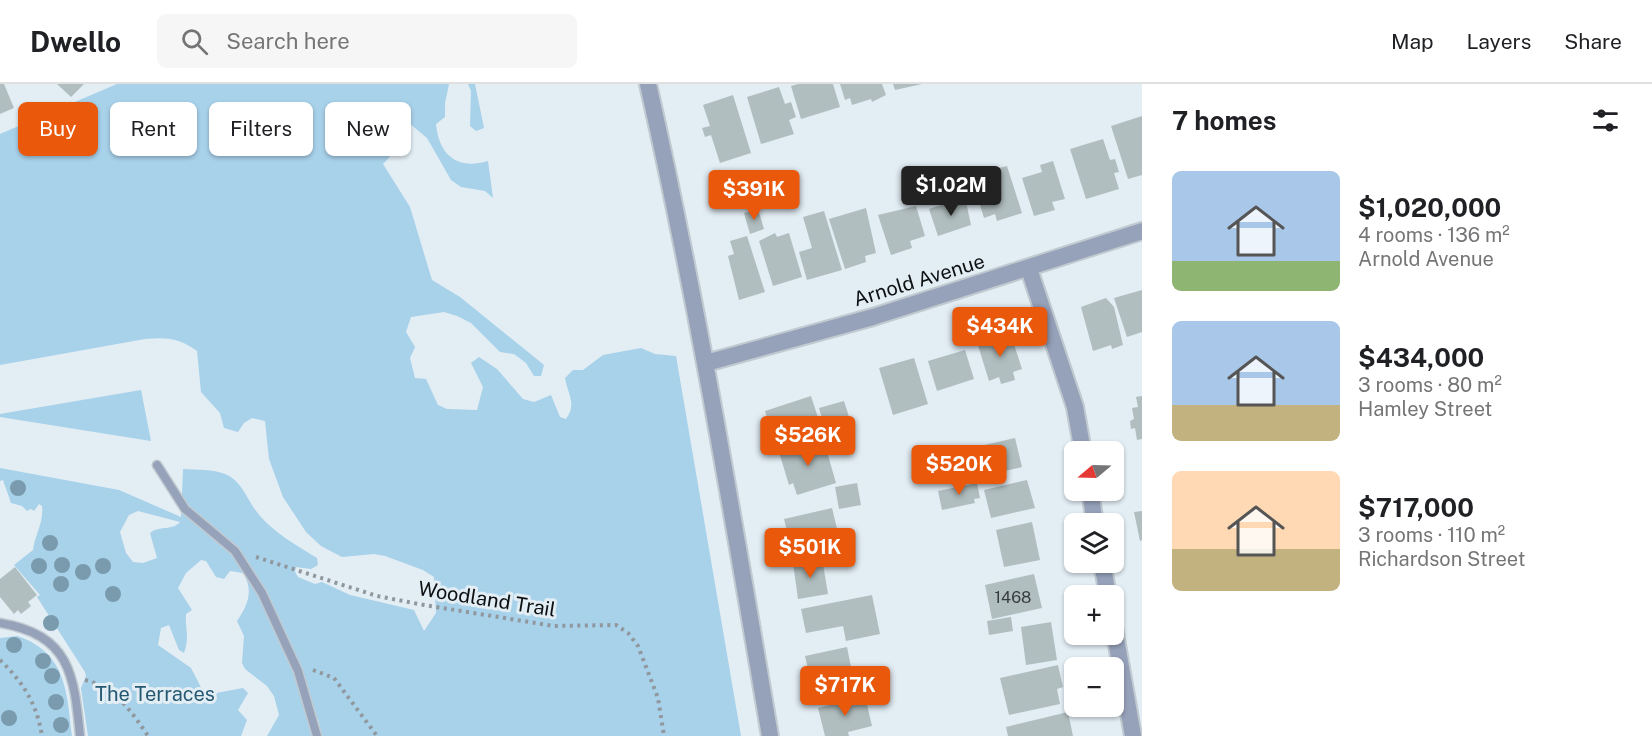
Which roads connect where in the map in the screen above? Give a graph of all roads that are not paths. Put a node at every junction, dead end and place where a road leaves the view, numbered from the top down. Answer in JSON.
{"nodes":[{"id":1,"x":648,"y":84,"type":"edge"},
{"id":2,"x":1142,"y":231,"type":"edge"},
{"id":3,"x":1029,"y":269,"type":"junction"},
{"id":4,"x":706,"y":363,"type":"junction"},
{"id":5,"x":1081,"y":441,"type":"edge"},
{"id":6,"x":158,"y":465,"type":"dead end"},
{"id":7,"x":0,"y":623,"type":"edge"},
{"id":8,"x":1117,"y":645,"type":"edge"},
{"id":9,"x":80,"y":736,"type":"edge"},
{"id":10,"x":317,"y":736,"type":"edge"},
{"id":11,"x":770,"y":736,"type":"edge"},
{"id":12,"x":1133,"y":736,"type":"edge"}],
"edges":[{"from":1,"to":4,"type":"street"},
{"from":2,"to":3,"type":"street","name":"Arnold Avenue"},
{"from":3,"to":4,"type":"street","name":"Arnold Avenue"},
{"from":3,"to":5,"type":"street"},
{"from":4,"to":11,"type":"street"},
{"from":6,"to":10,"type":"lane"},
{"from":7,"to":9,"type":"lane"},
{"from":8,"to":12,"type":"street"}]}
